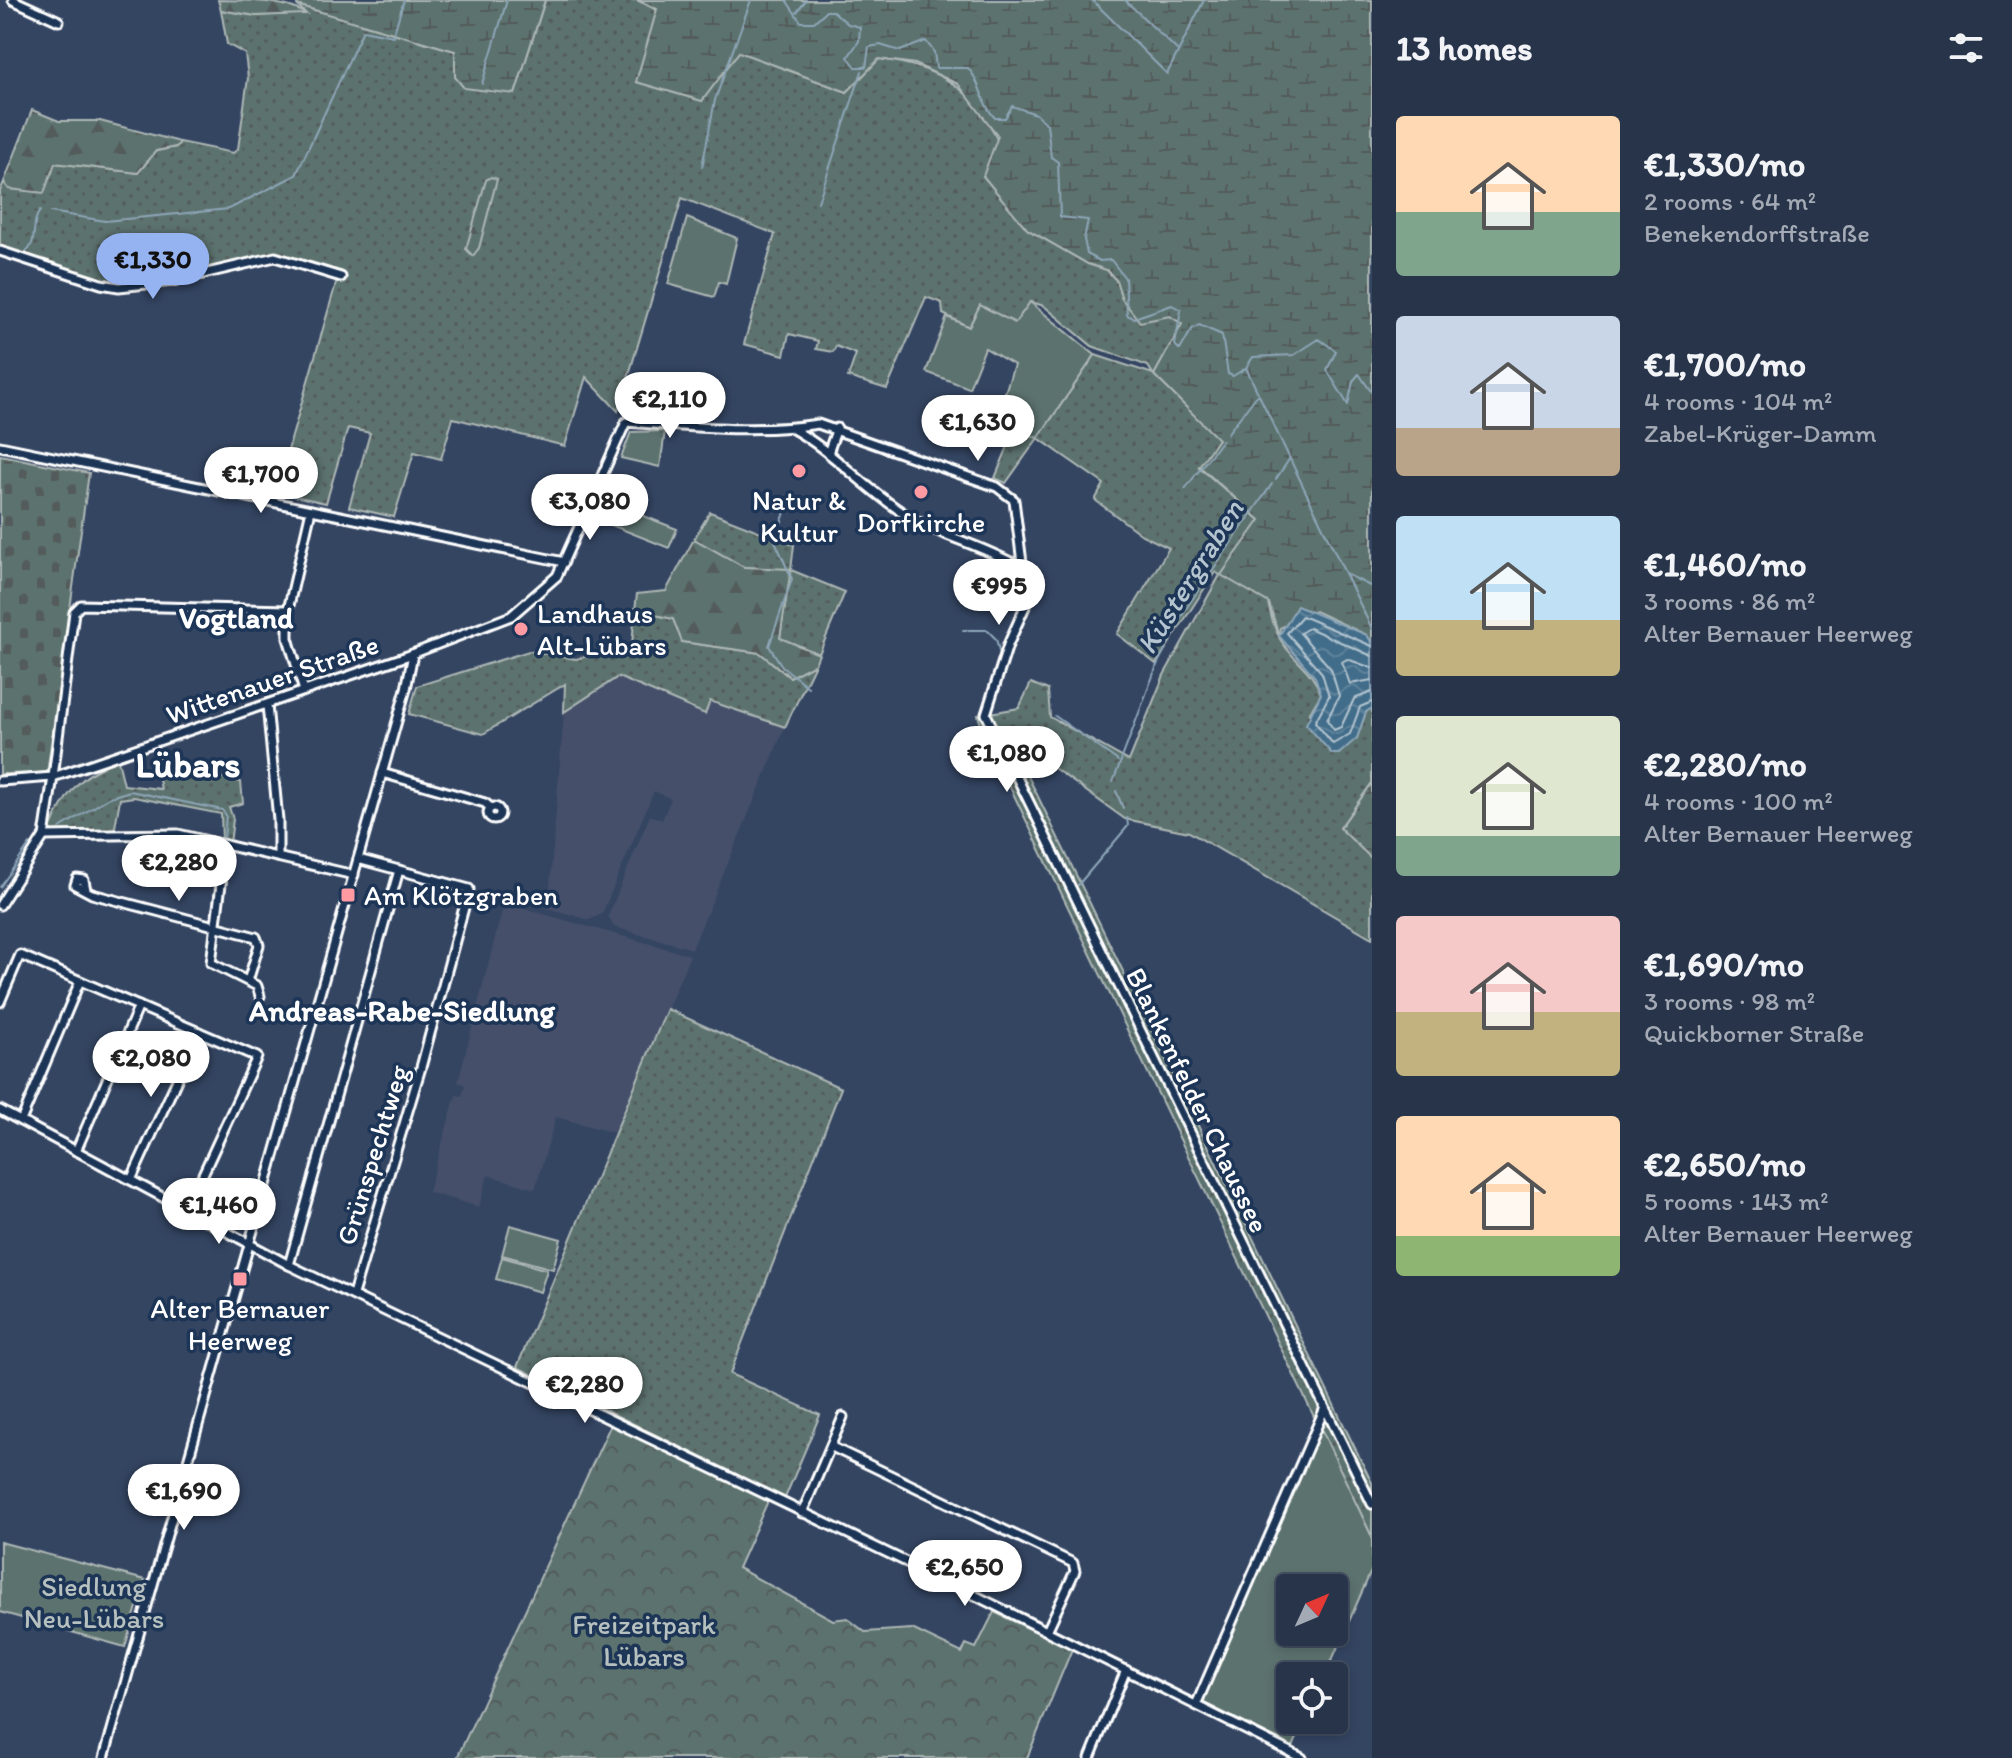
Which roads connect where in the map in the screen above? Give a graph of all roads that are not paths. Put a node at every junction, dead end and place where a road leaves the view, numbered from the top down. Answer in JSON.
{"nodes":[{"id":1,"x":13,"y":0,"type":"edge"},
{"id":2,"x":59,"y":21,"type":"dead end"},
{"id":3,"x":0,"y":251,"type":"edge"},
{"id":4,"x":341,"y":277,"type":"dead end"},
{"id":5,"x":791,"y":428,"type":"junction"},
{"id":6,"x":837,"y":428,"type":"junction"},
{"id":7,"x":0,"y":446,"type":"edge"},
{"id":8,"x":828,"y":453,"type":"junction"},
{"id":9,"x":311,"y":510,"type":"junction"},
{"id":10,"x":564,"y":562,"type":"junction"},
{"id":11,"x":1023,"y":569,"type":"junction"},
{"id":12,"x":288,"y":610,"type":"junction"},
{"id":13,"x":413,"y":654,"type":"junction"},
{"id":14,"x":304,"y":691,"type":"junction"},
{"id":15,"x":267,"y":705,"type":"junction"},
{"id":16,"x":382,"y":773,"type":"junction"},
{"id":17,"x":53,"y":777,"type":"junction"},
{"id":18,"x":0,"y":781,"type":"edge"},
{"id":19,"x":491,"y":808,"type":"dead end"},
{"id":20,"x":44,"y":836,"type":"junction"},
{"id":21,"x":226,"y":845,"type":"junction"},
{"id":22,"x":278,"y":857,"type":"junction"},
{"id":23,"x":358,"y":859,"type":"junction"},
{"id":24,"x":399,"y":870,"type":"junction"},
{"id":25,"x":354,"y":875,"type":"junction"},
{"id":26,"x":86,"y":890,"type":"dead end"},
{"id":27,"x":0,"y":905,"type":"edge"},
{"id":28,"x":217,"y":927,"type":"junction"},
{"id":29,"x":80,"y":981,"type":"junction"},
{"id":30,"x":248,"y":981,"type":"junction"},
{"id":31,"x":260,"y":996,"type":"dead end"},
{"id":32,"x":0,"y":1002,"type":"edge"},
{"id":33,"x":139,"y":1006,"type":"junction"},
{"id":34,"x":199,"y":1032,"type":"junction"},
{"id":35,"x":0,"y":1110,"type":"edge"},
{"id":36,"x":21,"y":1121,"type":"junction"},
{"id":37,"x":76,"y":1151,"type":"junction"},
{"id":38,"x":131,"y":1180,"type":"junction"},
{"id":39,"x":186,"y":1211,"type":"junction"},
{"id":40,"x":249,"y":1244,"type":"junction"},
{"id":41,"x":289,"y":1265,"type":"junction"},
{"id":42,"x":353,"y":1294,"type":"junction"},
{"id":43,"x":1324,"y":1410,"type":"junction"},
{"id":44,"x":843,"y":1417,"type":"dead end"},
{"id":45,"x":832,"y":1447,"type":"junction"},
{"id":46,"x":1372,"y":1504,"type":"edge"},
{"id":47,"x":802,"y":1513,"type":"junction"},
{"id":48,"x":1047,"y":1631,"type":"junction"},
{"id":49,"x":1126,"y":1670,"type":"junction"},
{"id":50,"x":1196,"y":1705,"type":"junction"},
{"id":51,"x":104,"y":1758,"type":"edge"},
{"id":52,"x":1090,"y":1758,"type":"edge"},
{"id":53,"x":1302,"y":1758,"type":"edge"}],
"edges":[{"from":1,"to":2,"type":"street"},
{"from":3,"to":4,"type":"street"},
{"from":5,"to":6,"type":"street"},
{"from":5,"to":8,"type":"street"},
{"from":5,"to":10,"type":"street","name":"Wittenauer Straße"},
{"from":6,"to":8,"type":"street"},
{"from":6,"to":11,"type":"street"},
{"from":7,"to":9,"type":"street"},
{"from":8,"to":11,"type":"street"},
{"from":9,"to":10,"type":"street"},
{"from":9,"to":12,"type":"street"},
{"from":10,"to":13,"type":"street","name":"Wittenauer Straße"},
{"from":11,"to":43,"type":"street","name":"Blankenfelder Chaussee"},
{"from":12,"to":14,"type":"street"},
{"from":12,"to":17,"type":"street"},
{"from":13,"to":14,"type":"street","name":"Wittenauer Straße"},
{"from":13,"to":16,"type":"street"},
{"from":14,"to":15,"type":"street","name":"Wittenauer Straße"},
{"from":15,"to":17,"type":"street","name":"Wittenauer Straße"},
{"from":15,"to":22,"type":"street"},
{"from":16,"to":19,"type":"street"},
{"from":16,"to":23,"type":"street"},
{"from":17,"to":18,"type":"street","name":"Wittenauer Straße"},
{"from":17,"to":20,"type":"street"},
{"from":20,"to":21,"type":"street"},
{"from":20,"to":27,"type":"street"},
{"from":21,"to":22,"type":"street"},
{"from":21,"to":28,"type":"street"},
{"from":22,"to":25,"type":"street"},
{"from":23,"to":24,"type":"street"},
{"from":23,"to":25,"type":"street"},
{"from":24,"to":41,"type":"street"},
{"from":24,"to":42,"type":"street","name":"Grünspechtweg"},
{"from":25,"to":40,"type":"street"},
{"from":26,"to":28,"type":"street"},
{"from":28,"to":30,"type":"street"},
{"from":28,"to":30,"type":"street"},
{"from":29,"to":32,"type":"street"},
{"from":29,"to":33,"type":"street"},
{"from":29,"to":36,"type":"street"},
{"from":30,"to":31,"type":"street"},
{"from":33,"to":34,"type":"street"},
{"from":33,"to":37,"type":"street"},
{"from":34,"to":38,"type":"street"},
{"from":34,"to":39,"type":"street"},
{"from":35,"to":36,"type":"street"},
{"from":36,"to":37,"type":"street"},
{"from":37,"to":38,"type":"street"},
{"from":38,"to":39,"type":"street"},
{"from":39,"to":40,"type":"street"},
{"from":40,"to":41,"type":"street"},
{"from":40,"to":51,"type":"street"},
{"from":41,"to":42,"type":"street"},
{"from":42,"to":47,"type":"street"},
{"from":43,"to":46,"type":"street","name":"Blankenfelder Chaussee"},
{"from":43,"to":50,"type":"street"},
{"from":44,"to":45,"type":"street"},
{"from":45,"to":47,"type":"street"},
{"from":45,"to":48,"type":"street"},
{"from":47,"to":48,"type":"street"},
{"from":48,"to":49,"type":"street"},
{"from":49,"to":50,"type":"street"},
{"from":49,"to":52,"type":"street"},
{"from":50,"to":53,"type":"street"}]}
